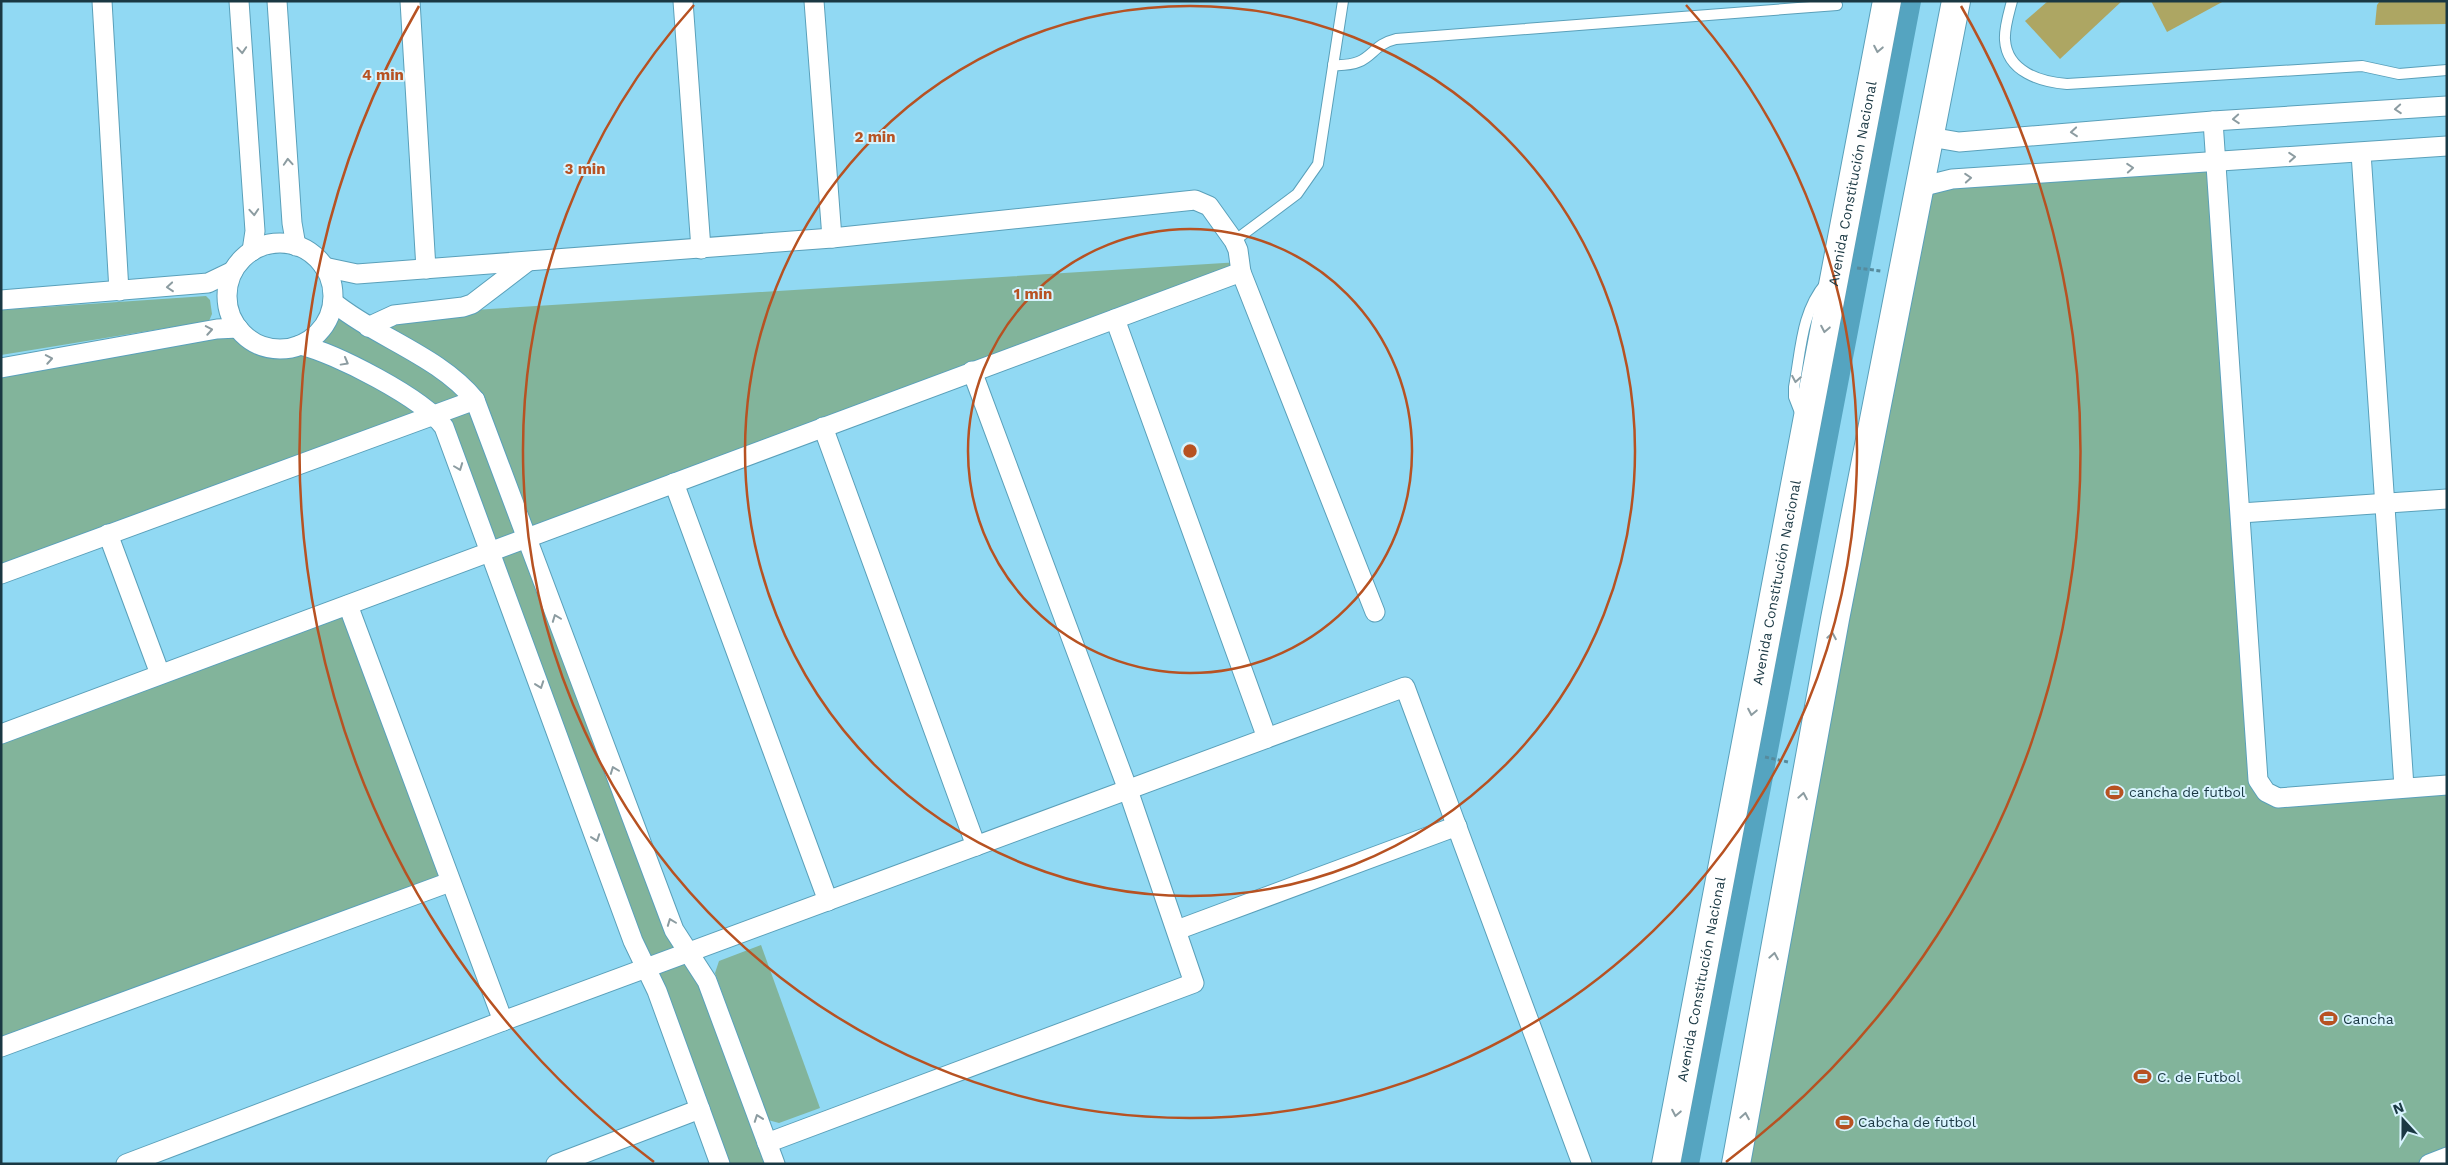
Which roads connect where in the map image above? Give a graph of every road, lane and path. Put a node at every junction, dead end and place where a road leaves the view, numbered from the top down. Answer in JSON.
{"nodes":[{"id":1,"x":102,"y":1,"type":"edge"},
{"id":2,"x":239,"y":1,"type":"edge"},
{"id":3,"x":277,"y":1,"type":"edge"},
{"id":4,"x":410,"y":1,"type":"edge"},
{"id":5,"x":683,"y":1,"type":"edge"},
{"id":6,"x":814,"y":1,"type":"edge"},
{"id":7,"x":1343,"y":1,"type":"edge"},
{"id":8,"x":1887,"y":1,"type":"edge"},
{"id":9,"x":1956,"y":1,"type":"edge"},
{"id":10,"x":2012,"y":1,"type":"edge"},
{"id":11,"x":1838,"y":5,"type":"dead end"},
{"id":12,"x":1334,"y":65,"type":"junction"},
{"id":13,"x":2447,"y":70,"type":"edge"},
{"id":14,"x":2447,"y":106,"type":"edge"},
{"id":15,"x":2213,"y":120,"type":"junction"},
{"id":16,"x":1930,"y":137,"type":"junction"},
{"id":17,"x":2447,"y":146,"type":"edge"},
{"id":18,"x":2361,"y":153,"type":"junction"},
{"id":19,"x":2217,"y":162,"type":"junction"},
{"id":20,"x":1920,"y":187,"type":"junction"},
{"id":21,"x":832,"y":238,"type":"junction"},
{"id":22,"x":1234,"y":241,"type":"junction"},
{"id":23,"x":296,"y":246,"type":"junction"},
{"id":24,"x":701,"y":249,"type":"junction"},
{"id":25,"x":252,"y":252,"type":"junction"},
{"id":26,"x":527,"y":262,"type":"junction"},
{"id":27,"x":324,"y":267,"type":"junction"},
{"id":28,"x":1836,"y":268,"type":"junction"},
{"id":29,"x":426,"y":269,"type":"junction"},
{"id":30,"x":233,"y":271,"type":"junction"},
{"id":31,"x":1241,"y":272,"type":"junction"},
{"id":32,"x":1903,"y":274,"type":"junction"},
{"id":33,"x":119,"y":291,"type":"junction"},
{"id":34,"x":1,"y":300,"type":"edge"},
{"id":35,"x":333,"y":302,"type":"junction"},
{"id":36,"x":1115,"y":319,"type":"junction"},
{"id":37,"x":238,"y":328,"type":"junction"},
{"id":38,"x":368,"y":328,"type":"junction"},
{"id":39,"x":300,"y":345,"type":"junction"},
{"id":40,"x":1,"y":368,"type":"edge"},
{"id":41,"x":972,"y":372,"type":"junction"},
{"id":42,"x":475,"y":400,"type":"junction"},
{"id":43,"x":435,"y":415,"type":"junction"},
{"id":44,"x":822,"y":426,"type":"junction"},
{"id":45,"x":674,"y":483,"type":"junction"},
{"id":46,"x":2447,"y":499,"type":"edge"},
{"id":47,"x":2384,"y":504,"type":"junction"},
{"id":48,"x":2241,"y":513,"type":"junction"},
{"id":49,"x":108,"y":534,"type":"junction"},
{"id":50,"x":526,"y":538,"type":"junction"},
{"id":51,"x":492,"y":551,"type":"junction"},
{"id":52,"x":1,"y":574,"type":"edge"},
{"id":53,"x":348,"y":605,"type":"junction"},
{"id":54,"x":1375,"y":612,"type":"dead end"},
{"id":55,"x":160,"y":674,"type":"junction"},
{"id":56,"x":1,"y":734,"type":"edge"},
{"id":57,"x":1267,"y":738,"type":"junction"},
{"id":58,"x":1744,"y":753,"type":"junction"},
{"id":59,"x":1808,"y":766,"type":"junction"},
{"id":60,"x":2447,"y":785,"type":"edge"},
{"id":61,"x":2404,"y":787,"type":"junction"},
{"id":62,"x":1128,"y":790,"type":"junction"},
{"id":63,"x":1457,"y":826,"type":"junction"},
{"id":64,"x":976,"y":846,"type":"junction"},
{"id":65,"x":450,"y":882,"type":"junction"},
{"id":66,"x":828,"y":901,"type":"junction"},
{"id":67,"x":1177,"y":930,"type":"junction"},
{"id":68,"x":688,"y":953,"type":"junction"},
{"id":69,"x":646,"y":967,"type":"junction"},
{"id":70,"x":503,"y":1021,"type":"junction"},
{"id":71,"x":1,"y":1047,"type":"edge"},
{"id":72,"x":700,"y":1109,"type":"junction"},
{"id":73,"x":767,"y":1143,"type":"junction"},
{"id":74,"x":2447,"y":1156,"type":"edge"},
{"id":75,"x":126,"y":1164,"type":"edge"},
{"id":76,"x":556,"y":1164,"type":"edge"},
{"id":77,"x":720,"y":1164,"type":"edge"},
{"id":78,"x":775,"y":1164,"type":"edge"},
{"id":79,"x":1582,"y":1164,"type":"edge"},
{"id":80,"x":1666,"y":1164,"type":"edge"},
{"id":81,"x":1736,"y":1164,"type":"edge"},
{"id":82,"x":2429,"y":1164,"type":"edge"}],
"edges":[{"from":1,"to":33,"type":"street"},
{"from":2,"to":25,"type":"street","one_way":true},
{"from":23,"to":3,"type":"street","one_way":true},
{"from":4,"to":29,"type":"street"},
{"from":5,"to":24,"type":"street"},
{"from":6,"to":21,"type":"street"},
{"from":7,"to":12,"type":"lane"},
{"from":8,"to":28,"type":"main road","name":"Avenida Constitución Nacional","one_way":true},
{"from":9,"to":16,"type":"main road"},
{"from":10,"to":13,"type":"lane"},
{"from":11,"to":12,"type":"lane"},
{"from":12,"to":22,"type":"lane"},
{"from":14,"to":15,"type":"street","one_way":true},
{"from":15,"to":16,"type":"street","one_way":true},
{"from":15,"to":19,"type":"street"},
{"from":16,"to":20,"type":"main road"},
{"from":17,"to":18,"type":"street"},
{"from":19,"to":18,"type":"street","one_way":true},
{"from":18,"to":47,"type":"street"},
{"from":20,"to":19,"type":"street","one_way":true},
{"from":19,"to":48,"type":"street"},
{"from":20,"to":32,"type":"main road"},
{"from":21,"to":22,"type":"street"},
{"from":21,"to":24,"type":"street"},
{"from":22,"to":31,"type":"street"},
{"from":23,"to":25,"type":"street"},
{"from":23,"to":27,"type":"street"},
{"from":24,"to":26,"type":"street"},
{"from":25,"to":30,"type":"street"},
{"from":26,"to":29,"type":"street"},
{"from":26,"to":38,"type":"street"},
{"from":27,"to":29,"type":"street"},
{"from":27,"to":35,"type":"street"},
{"from":28,"to":32,"type":"path"},
{"from":28,"to":58,"type":"main road","name":"Avenida Constitución Nacional","one_way":true},
{"from":30,"to":33,"type":"street","one_way":true},
{"from":30,"to":37,"type":"street"},
{"from":31,"to":36,"type":"street"},
{"from":31,"to":54,"type":"street"},
{"from":59,"to":32,"type":"main road","one_way":true},
{"from":33,"to":34,"type":"street"},
{"from":35,"to":38,"type":"street"},
{"from":35,"to":39,"type":"street"},
{"from":36,"to":41,"type":"street"},
{"from":36,"to":57,"type":"street"},
{"from":37,"to":39,"type":"street"},
{"from":40,"to":37,"type":"street","one_way":true},
{"from":38,"to":42,"type":"street"},
{"from":39,"to":43,"type":"street","one_way":true},
{"from":41,"to":44,"type":"street"},
{"from":41,"to":62,"type":"street"},
{"from":42,"to":43,"type":"street"},
{"from":42,"to":50,"type":"street"},
{"from":43,"to":49,"type":"street"},
{"from":43,"to":51,"type":"street","one_way":true},
{"from":44,"to":45,"type":"street"},
{"from":44,"to":64,"type":"street"},
{"from":45,"to":50,"type":"street"},
{"from":45,"to":66,"type":"street"},
{"from":46,"to":47,"type":"street"},
{"from":47,"to":48,"type":"street"},
{"from":47,"to":61,"type":"street"},
{"from":48,"to":61,"type":"street"},
{"from":49,"to":52,"type":"street"},
{"from":49,"to":55,"type":"street"},
{"from":50,"to":51,"type":"street"},
{"from":68,"to":50,"type":"street","one_way":true},
{"from":51,"to":53,"type":"street"},
{"from":51,"to":69,"type":"street","one_way":true},
{"from":53,"to":55,"type":"street"},
{"from":53,"to":65,"type":"street"},
{"from":55,"to":56,"type":"street"},
{"from":57,"to":62,"type":"street"},
{"from":57,"to":63,"type":"street"},
{"from":58,"to":59,"type":"path"},
{"from":58,"to":80,"type":"main road","name":"Avenida Constitución Nacional","one_way":true},
{"from":81,"to":59,"type":"main road","one_way":true},
{"from":60,"to":61,"type":"street"},
{"from":62,"to":64,"type":"street"},
{"from":62,"to":67,"type":"street"},
{"from":63,"to":67,"type":"street"},
{"from":63,"to":79,"type":"street"},
{"from":64,"to":66,"type":"street"},
{"from":65,"to":70,"type":"street"},
{"from":65,"to":71,"type":"street"},
{"from":66,"to":68,"type":"street"},
{"from":67,"to":73,"type":"street"},
{"from":68,"to":69,"type":"street"},
{"from":73,"to":68,"type":"street","one_way":true},
{"from":69,"to":70,"type":"street"},
{"from":69,"to":72,"type":"street"},
{"from":70,"to":75,"type":"street"},
{"from":72,"to":76,"type":"street"},
{"from":72,"to":77,"type":"street"},
{"from":73,"to":78,"type":"street"},
{"from":74,"to":82,"type":"street"}]}
